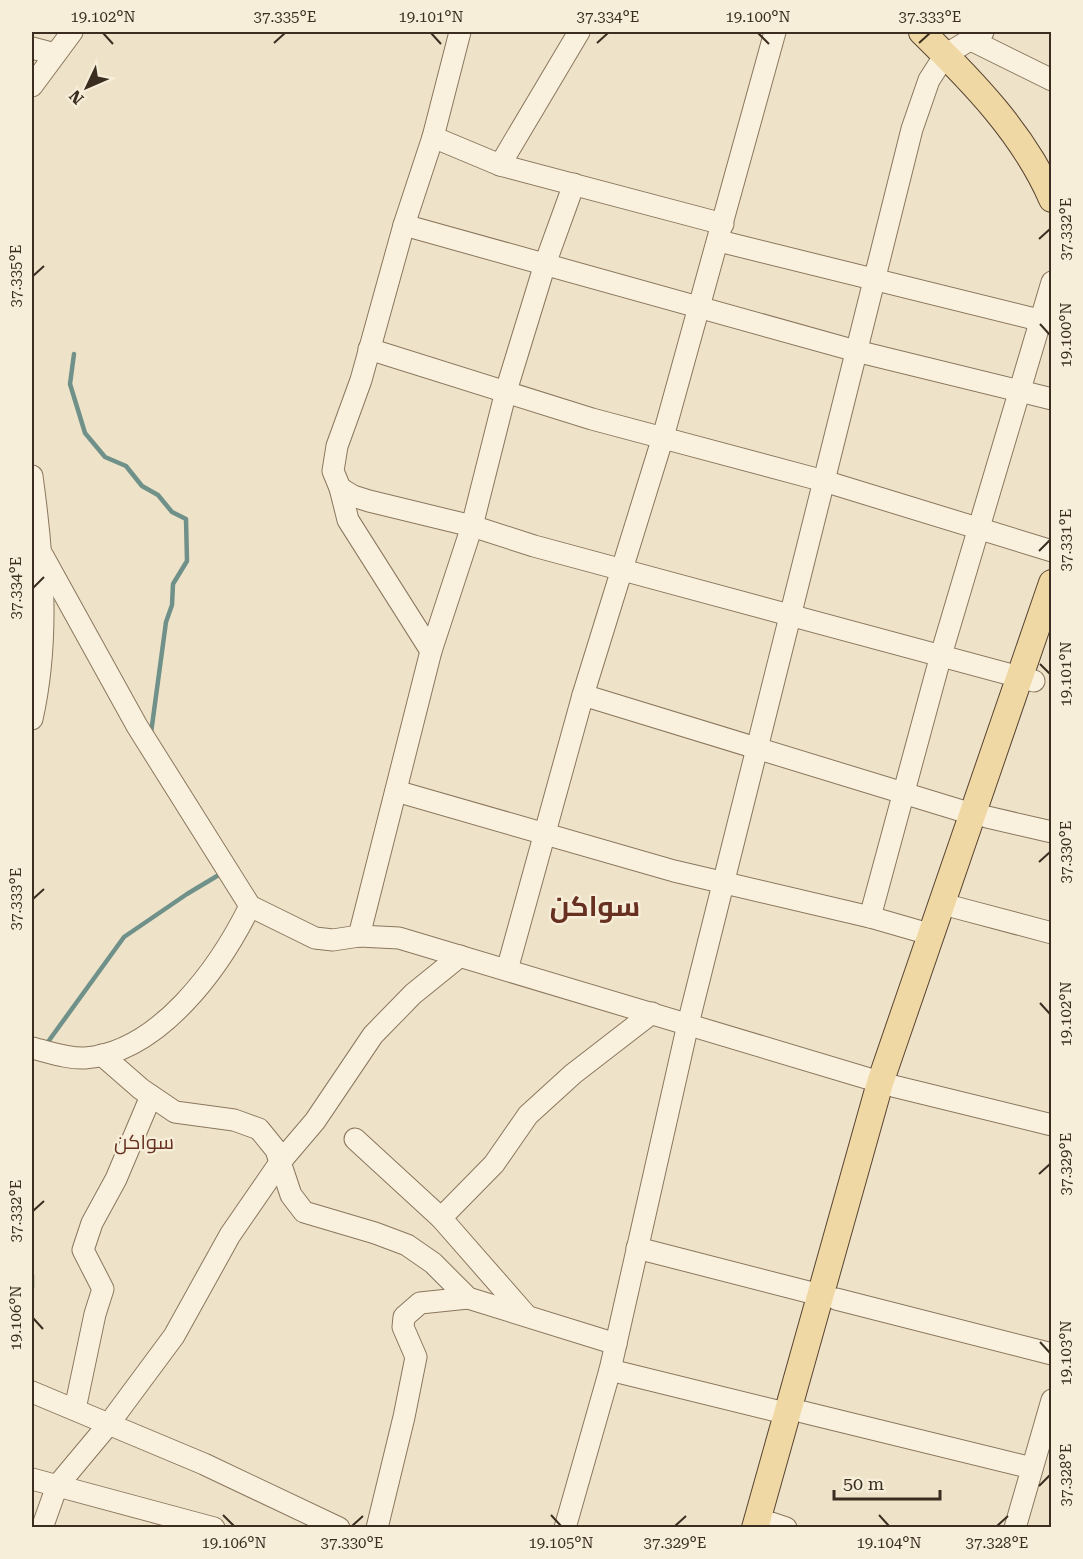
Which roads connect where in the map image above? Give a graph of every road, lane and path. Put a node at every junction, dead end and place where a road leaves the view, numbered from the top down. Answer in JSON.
{"nodes":[{"id":1,"x":72,"y":32,"type":"edge"},
{"id":2,"x":460,"y":32,"type":"edge"},
{"id":3,"x":579,"y":32,"type":"edge"},
{"id":4,"x":775,"y":32,"type":"edge"},
{"id":5,"x":922,"y":32,"type":"edge"},
{"id":6,"x":960,"y":40,"type":"edge"},
{"id":7,"x":32,"y":48,"type":"edge"},
{"id":8,"x":55,"y":54,"type":"junction"},
{"id":9,"x":1052,"y":80,"type":"edge"},
{"id":10,"x":32,"y":86,"type":"edge"},
{"id":11,"x":433,"y":137,"type":"junction"},
{"id":12,"x":1052,"y":163,"type":"edge"},
{"id":13,"x":500,"y":165,"type":"junction"},
{"id":14,"x":574,"y":184,"type":"junction"},
{"id":15,"x":1052,"y":199,"type":"edge"},
{"id":16,"x":404,"y":225,"type":"junction"},
{"id":17,"x":721,"y":232,"type":"junction"},
{"id":18,"x":545,"y":264,"type":"junction"},
{"id":19,"x":876,"y":278,"type":"junction"},
{"id":20,"x":1052,"y":282,"type":"edge"},
{"id":21,"x":700,"y":306,"type":"junction"},
{"id":22,"x":1045,"y":321,"type":"edge"},
{"id":23,"x":369,"y":349,"type":"junction"},
{"id":24,"x":856,"y":351,"type":"junction"},
{"id":25,"x":506,"y":391,"type":"junction"},
{"id":26,"x":1020,"y":391,"type":"junction"},
{"id":27,"x":1052,"y":399,"type":"edge"},
{"id":28,"x":663,"y":436,"type":"junction"},
{"id":29,"x":32,"y":476,"type":"edge"},
{"id":30,"x":824,"y":481,"type":"junction"},
{"id":31,"x":340,"y":488,"type":"junction"},
{"id":32,"x":472,"y":526,"type":"junction"},
{"id":33,"x":979,"y":529,"type":"junction"},
{"id":34,"x":37,"y":549,"type":"edge"},
{"id":35,"x":1052,"y":551,"type":"edge"},
{"id":36,"x":621,"y":570,"type":"junction"},
{"id":37,"x":1052,"y":583,"type":"edge"},
{"id":38,"x":790,"y":616,"type":"junction"},
{"id":39,"x":1047,"y":630,"type":"edge"},
{"id":40,"x":431,"y":651,"type":"junction"},
{"id":41,"x":941,"y":656,"type":"junction"},
{"id":42,"x":1026,"y":679,"type":"junction"},
{"id":43,"x":583,"y":695,"type":"junction"},
{"id":44,"x":32,"y":718,"type":"edge"},
{"id":45,"x":758,"y":747,"type":"junction"},
{"id":46,"x":396,"y":791,"type":"junction"},
{"id":47,"x":905,"y":794,"type":"junction"},
{"id":48,"x":979,"y":815,"type":"junction"},
{"id":49,"x":1052,"y":832,"type":"edge"},
{"id":50,"x":544,"y":836,"type":"junction"},
{"id":51,"x":724,"y":881,"type":"junction"},
{"id":52,"x":250,"y":906,"type":"junction"},
{"id":53,"x":954,"y":907,"type":"junction"},
{"id":54,"x":870,"y":917,"type":"junction"},
{"id":55,"x":1052,"y":933,"type":"edge"},
{"id":56,"x":929,"y":934,"type":"junction"},
{"id":57,"x":359,"y":936,"type":"junction"},
{"id":58,"x":460,"y":956,"type":"junction"},
{"id":59,"x":507,"y":970,"type":"junction"},
{"id":60,"x":652,"y":1013,"type":"junction"},
{"id":61,"x":688,"y":1024,"type":"junction"},
{"id":62,"x":32,"y":1048,"type":"edge"},
{"id":63,"x":102,"y":1055,"type":"junction"},
{"id":64,"x":886,"y":1085,"type":"junction"},
{"id":65,"x":151,"y":1096,"type":"junction"},
{"id":66,"x":1052,"y":1125,"type":"edge"},
{"id":67,"x":355,"y":1139,"type":"dead end"},
{"id":68,"x":281,"y":1161,"type":"junction"},
{"id":69,"x":441,"y":1218,"type":"junction"},
{"id":70,"x":637,"y":1248,"type":"junction"},
{"id":71,"x":828,"y":1297,"type":"junction"},
{"id":72,"x":468,"y":1298,"type":"junction"},
{"id":73,"x":526,"y":1315,"type":"junction"},
{"id":74,"x":616,"y":1344,"type":"junction"},
{"id":75,"x":1052,"y":1354,"type":"edge"},
{"id":76,"x":610,"y":1370,"type":"junction"},
{"id":77,"x":32,"y":1392,"type":"edge"},
{"id":78,"x":1052,"y":1400,"type":"edge"},
{"id":79,"x":75,"y":1409,"type":"junction"},
{"id":80,"x":796,"y":1413,"type":"junction"},
{"id":81,"x":108,"y":1425,"type":"junction"},
{"id":82,"x":1032,"y":1468,"type":"junction"},
{"id":83,"x":32,"y":1479,"type":"edge"},
{"id":84,"x":57,"y":1486,"type":"junction"},
{"id":85,"x":771,"y":1526,"type":"edge"},
{"id":86,"x":42,"y":1527,"type":"edge"},
{"id":87,"x":214,"y":1527,"type":"edge"},
{"id":88,"x":339,"y":1527,"type":"edge"},
{"id":89,"x":377,"y":1527,"type":"edge"},
{"id":90,"x":565,"y":1527,"type":"edge"},
{"id":91,"x":1015,"y":1527,"type":"edge"}],
"edges":[{"from":1,"to":8,"type":"street"},
{"from":2,"to":11,"type":"street"},
{"from":3,"to":13,"type":"street"},
{"from":4,"to":17,"type":"street"},
{"from":5,"to":6,"type":"main road"},
{"from":6,"to":9,"type":"street"},
{"from":6,"to":12,"type":"main road"},
{"from":6,"to":15,"type":"main road"},
{"from":6,"to":19,"type":"street"},
{"from":7,"to":8,"type":"street"},
{"from":8,"to":10,"type":"street"},
{"from":11,"to":13,"type":"street"},
{"from":11,"to":16,"type":"street"},
{"from":13,"to":14,"type":"street"},
{"from":14,"to":17,"type":"street"},
{"from":14,"to":18,"type":"street"},
{"from":16,"to":18,"type":"street"},
{"from":16,"to":23,"type":"street"},
{"from":17,"to":19,"type":"street"},
{"from":17,"to":21,"type":"street"},
{"from":18,"to":21,"type":"street"},
{"from":18,"to":25,"type":"street"},
{"from":19,"to":22,"type":"street"},
{"from":19,"to":24,"type":"street"},
{"from":20,"to":22,"type":"street"},
{"from":21,"to":24,"type":"street"},
{"from":21,"to":28,"type":"street"},
{"from":22,"to":26,"type":"street"},
{"from":23,"to":25,"type":"street"},
{"from":23,"to":31,"type":"street"},
{"from":24,"to":26,"type":"street"},
{"from":24,"to":30,"type":"street"},
{"from":25,"to":28,"type":"street"},
{"from":25,"to":32,"type":"street"},
{"from":26,"to":27,"type":"street"},
{"from":26,"to":33,"type":"street"},
{"from":28,"to":30,"type":"street"},
{"from":28,"to":36,"type":"street"},
{"from":29,"to":34,"type":"street"},
{"from":30,"to":33,"type":"street"},
{"from":30,"to":38,"type":"street"},
{"from":31,"to":32,"type":"street"},
{"from":31,"to":40,"type":"street"},
{"from":32,"to":36,"type":"street"},
{"from":32,"to":40,"type":"street"},
{"from":33,"to":35,"type":"street"},
{"from":33,"to":41,"type":"street"},
{"from":34,"to":44,"type":"street"},
{"from":34,"to":52,"type":"street"},
{"from":36,"to":38,"type":"street"},
{"from":36,"to":43,"type":"street"},
{"from":37,"to":39,"type":"main road"},
{"from":38,"to":41,"type":"street"},
{"from":38,"to":45,"type":"street"},
{"from":39,"to":42,"type":"main road"},
{"from":40,"to":46,"type":"street"},
{"from":41,"to":42,"type":"street"},
{"from":41,"to":47,"type":"street"},
{"from":42,"to":48,"type":"main road"},
{"from":43,"to":45,"type":"street"},
{"from":43,"to":50,"type":"street"},
{"from":45,"to":47,"type":"street"},
{"from":45,"to":51,"type":"street"},
{"from":46,"to":50,"type":"street"},
{"from":46,"to":57,"type":"street"},
{"from":47,"to":48,"type":"street"},
{"from":47,"to":54,"type":"street"},
{"from":48,"to":49,"type":"street"},
{"from":48,"to":53,"type":"main road"},
{"from":48,"to":56,"type":"main road"},
{"from":50,"to":51,"type":"street"},
{"from":50,"to":59,"type":"street"},
{"from":51,"to":54,"type":"street"},
{"from":51,"to":61,"type":"street"},
{"from":52,"to":57,"type":"street"},
{"from":52,"to":63,"type":"street"},
{"from":53,"to":55,"type":"street"},
{"from":53,"to":64,"type":"main road"},
{"from":54,"to":56,"type":"street"},
{"from":56,"to":64,"type":"main road"},
{"from":57,"to":58,"type":"street"},
{"from":58,"to":59,"type":"street"},
{"from":58,"to":68,"type":"street"},
{"from":59,"to":60,"type":"street"},
{"from":60,"to":61,"type":"street"},
{"from":60,"to":69,"type":"street"},
{"from":61,"to":64,"type":"street"},
{"from":61,"to":70,"type":"street"},
{"from":62,"to":63,"type":"street"},
{"from":63,"to":65,"type":"street"},
{"from":64,"to":66,"type":"street"},
{"from":64,"to":71,"type":"main road"},
{"from":65,"to":68,"type":"street"},
{"from":65,"to":79,"type":"street"},
{"from":67,"to":69,"type":"street"},
{"from":68,"to":72,"type":"street"},
{"from":68,"to":81,"type":"street"},
{"from":69,"to":73,"type":"street"},
{"from":70,"to":71,"type":"street"},
{"from":70,"to":74,"type":"street"},
{"from":71,"to":75,"type":"street"},
{"from":71,"to":80,"type":"main road"},
{"from":72,"to":73,"type":"street"},
{"from":72,"to":89,"type":"street"},
{"from":73,"to":74,"type":"street"},
{"from":74,"to":76,"type":"street"},
{"from":76,"to":80,"type":"street"},
{"from":76,"to":90,"type":"street"},
{"from":77,"to":79,"type":"street"},
{"from":78,"to":82,"type":"street"},
{"from":79,"to":81,"type":"street"},
{"from":80,"to":82,"type":"street"},
{"from":80,"to":85,"type":"main road"},
{"from":81,"to":84,"type":"street"},
{"from":81,"to":88,"type":"street"},
{"from":82,"to":91,"type":"street"},
{"from":83,"to":84,"type":"street"},
{"from":84,"to":86,"type":"street"},
{"from":84,"to":87,"type":"street"}]}
